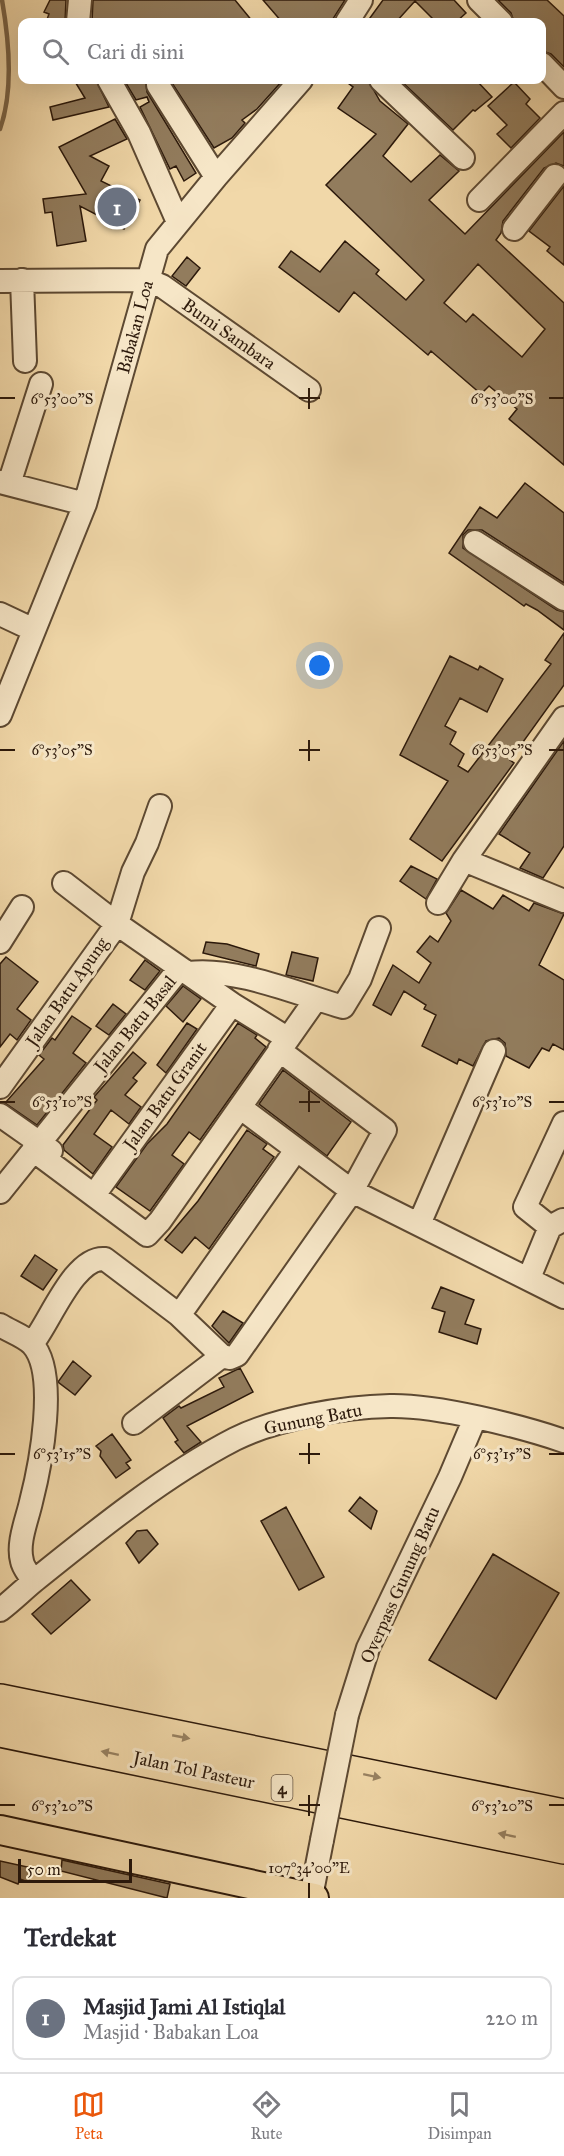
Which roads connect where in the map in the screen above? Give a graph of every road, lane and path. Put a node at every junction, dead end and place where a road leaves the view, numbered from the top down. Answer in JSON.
{"nodes":[{"id":1,"x":80,"y":0,"type":"edge"},
{"id":2,"x":361,"y":0,"type":"edge"},
{"id":3,"x":479,"y":0,"type":"edge"},
{"id":4,"x":78,"y":18,"type":"edge"},
{"id":5,"x":350,"y":18,"type":"edge"},
{"id":6,"x":497,"y":18,"type":"edge"},
{"id":7,"x":546,"y":68,"type":"edge"},
{"id":8,"x":111,"y":84,"type":"edge"},
{"id":9,"x":297,"y":84,"type":"edge"},
{"id":10,"x":385,"y":84,"type":"edge"},
{"id":11,"x":158,"y":85,"type":"dead end"},
{"id":12,"x":564,"y":87,"type":"edge"},
{"id":13,"x":564,"y":114,"type":"edge"},
{"id":14,"x":527,"y":151,"type":"junction"},
{"id":15,"x":463,"y":158,"type":"dead end"},
{"id":16,"x":216,"y":177,"type":"junction"},
{"id":17,"x":560,"y":179,"type":"edge"},
{"id":18,"x":479,"y":200,"type":"dead end"},
{"id":19,"x":178,"y":222,"type":"junction"},
{"id":20,"x":514,"y":230,"type":"dead end"},
{"id":21,"x":22,"y":280,"type":"junction"},
{"id":22,"x":148,"y":280,"type":"junction"},
{"id":23,"x":0,"y":281,"type":"edge"},
{"id":24,"x":25,"y":361,"type":"dead end"},
{"id":25,"x":42,"y":384,"type":"dead end"},
{"id":26,"x":309,"y":390,"type":"dead end"},
{"id":27,"x":4,"y":483,"type":"edge"},
{"id":28,"x":85,"y":504,"type":"junction"},
{"id":29,"x":475,"y":542,"type":"dead end"},
{"id":30,"x":564,"y":599,"type":"edge"},
{"id":31,"x":0,"y":614,"type":"edge"},
{"id":32,"x":34,"y":630,"type":"junction"},
{"id":33,"x":0,"y":715,"type":"edge"},
{"id":34,"x":564,"y":718,"type":"edge"},
{"id":35,"x":160,"y":806,"type":"dead end"},
{"id":36,"x":464,"y":860,"type":"junction"},
{"id":37,"x":64,"y":883,"type":"dead end"},
{"id":38,"x":561,"y":894,"type":"edge"},
{"id":39,"x":438,"y":903,"type":"dead end"},
{"id":40,"x":22,"y":907,"type":"dead end"},
{"id":41,"x":115,"y":926,"type":"junction"},
{"id":42,"x":379,"y":928,"type":"dead end"},
{"id":43,"x":0,"y":942,"type":"edge"},
{"id":44,"x":184,"y":971,"type":"junction"},
{"id":45,"x":316,"y":999,"type":"junction"},
{"id":46,"x":232,"y":1004,"type":"junction"},
{"id":47,"x":283,"y":1044,"type":"junction"},
{"id":48,"x":494,"y":1051,"type":"dead end"},
{"id":49,"x":0,"y":1087,"type":"edge"},
{"id":50,"x":242,"y":1107,"type":"junction"},
{"id":51,"x":0,"y":1115,"type":"edge"},
{"id":52,"x":564,"y":1123,"type":"edge"},
{"id":53,"x":35,"y":1146,"type":"junction"},
{"id":54,"x":296,"y":1150,"type":"junction"},
{"id":55,"x":96,"y":1191,"type":"junction"},
{"id":56,"x":352,"y":1191,"type":"junction"},
{"id":57,"x":0,"y":1192,"type":"edge"},
{"id":58,"x":420,"y":1222,"type":"junction"},
{"id":59,"x":557,"y":1224,"type":"edge"},
{"id":60,"x":529,"y":1278,"type":"junction"},
{"id":61,"x":564,"y":1297,"type":"edge"},
{"id":62,"x":186,"y":1307,"type":"dead end"},
{"id":63,"x":0,"y":1325,"type":"edge"},
{"id":64,"x":32,"y":1344,"type":"junction"},
{"id":65,"x":222,"y":1356,"type":"junction"},
{"id":66,"x":475,"y":1418,"type":"junction"},
{"id":67,"x":134,"y":1423,"type":"dead end"},
{"id":68,"x":561,"y":1434,"type":"edge"},
{"id":69,"x":33,"y":1581,"type":"junction"},
{"id":70,"x":0,"y":1610,"type":"edge"},
{"id":71,"x":0,"y":1701,"type":"edge"},
{"id":72,"x":0,"y":1730,"type":"edge"},
{"id":73,"x":564,"y":1816,"type":"edge"},
{"id":74,"x":0,"y":1830,"type":"edge"},
{"id":75,"x":564,"y":1847,"type":"edge"},
{"id":76,"x":313,"y":1898,"type":"edge"}],
"edges":[{"from":1,"to":4,"type":"street"},
{"from":2,"to":5,"type":"street"},
{"from":3,"to":6,"type":"street"},
{"from":7,"to":12,"type":"street"},
{"from":8,"to":19,"type":"street"},
{"from":9,"to":16,"type":"street","name":"Babakan Loa"},
{"from":10,"to":15,"type":"street"},
{"from":11,"to":16,"type":"street"},
{"from":13,"to":14,"type":"street"},
{"from":14,"to":17,"type":"street"},
{"from":14,"to":18,"type":"street"},
{"from":16,"to":19,"type":"street","name":"Babakan Loa"},
{"from":17,"to":20,"type":"street"},
{"from":19,"to":22,"type":"street","name":"Babakan Loa"},
{"from":21,"to":22,"type":"street"},
{"from":21,"to":23,"type":"street"},
{"from":21,"to":24,"type":"street"},
{"from":22,"to":26,"type":"street","name":"Bumi Sambara"},
{"from":22,"to":28,"type":"street","name":"Babakan Loa"},
{"from":25,"to":27,"type":"street"},
{"from":27,"to":28,"type":"street"},
{"from":28,"to":32,"type":"street","name":"Babakan Loa"},
{"from":29,"to":30,"type":"street"},
{"from":31,"to":32,"type":"street"},
{"from":32,"to":33,"type":"street","name":"Babakan Loa"},
{"from":34,"to":36,"type":"street"},
{"from":35,"to":41,"type":"street","name":"Jalan Batu Apung"},
{"from":36,"to":38,"type":"street"},
{"from":36,"to":39,"type":"street"},
{"from":37,"to":41,"type":"street"},
{"from":40,"to":43,"type":"street"},
{"from":41,"to":44,"type":"street"},
{"from":41,"to":49,"type":"street","name":"Jalan Batu Apung"},
{"from":42,"to":45,"type":"street"},
{"from":44,"to":45,"type":"street"},
{"from":44,"to":46,"type":"street"},
{"from":44,"to":53,"type":"street","name":"Jalan Batu Basal"},
{"from":45,"to":47,"type":"street"},
{"from":46,"to":47,"type":"street"},
{"from":46,"to":55,"type":"street","name":"Jalan Batu Granit"},
{"from":47,"to":50,"type":"street"},
{"from":47,"to":56,"type":"street"},
{"from":48,"to":58,"type":"street"},
{"from":50,"to":54,"type":"street"},
{"from":50,"to":55,"type":"street"},
{"from":51,"to":53,"type":"street"},
{"from":52,"to":59,"type":"street"},
{"from":53,"to":55,"type":"street"},
{"from":53,"to":57,"type":"street","name":"Jalan Batu Basal"},
{"from":54,"to":56,"type":"street"},
{"from":54,"to":62,"type":"street"},
{"from":56,"to":58,"type":"street"},
{"from":56,"to":65,"type":"street"},
{"from":58,"to":60,"type":"street"},
{"from":59,"to":60,"type":"street"},
{"from":60,"to":61,"type":"street"},
{"from":63,"to":64,"type":"street"},
{"from":64,"to":65,"type":"street"},
{"from":64,"to":69,"type":"street"},
{"from":65,"to":67,"type":"street"},
{"from":66,"to":68,"type":"street","name":"Gunung Batu"},
{"from":66,"to":69,"type":"street","name":"Gunung Batu"},
{"from":66,"to":76,"type":"street","name":"Overpass Gunung Batu","bridge":true},
{"from":69,"to":70,"type":"street","name":"Gunung Batu"},
{"from":71,"to":73,"type":"highway","name":"Jalan Tol Pasteur","number":"4","one_way":true},
{"from":75,"to":72,"type":"highway","name":"Jalan Tol Pasteur","number":"4","one_way":true},
{"from":74,"to":76,"type":"main road"}]}
